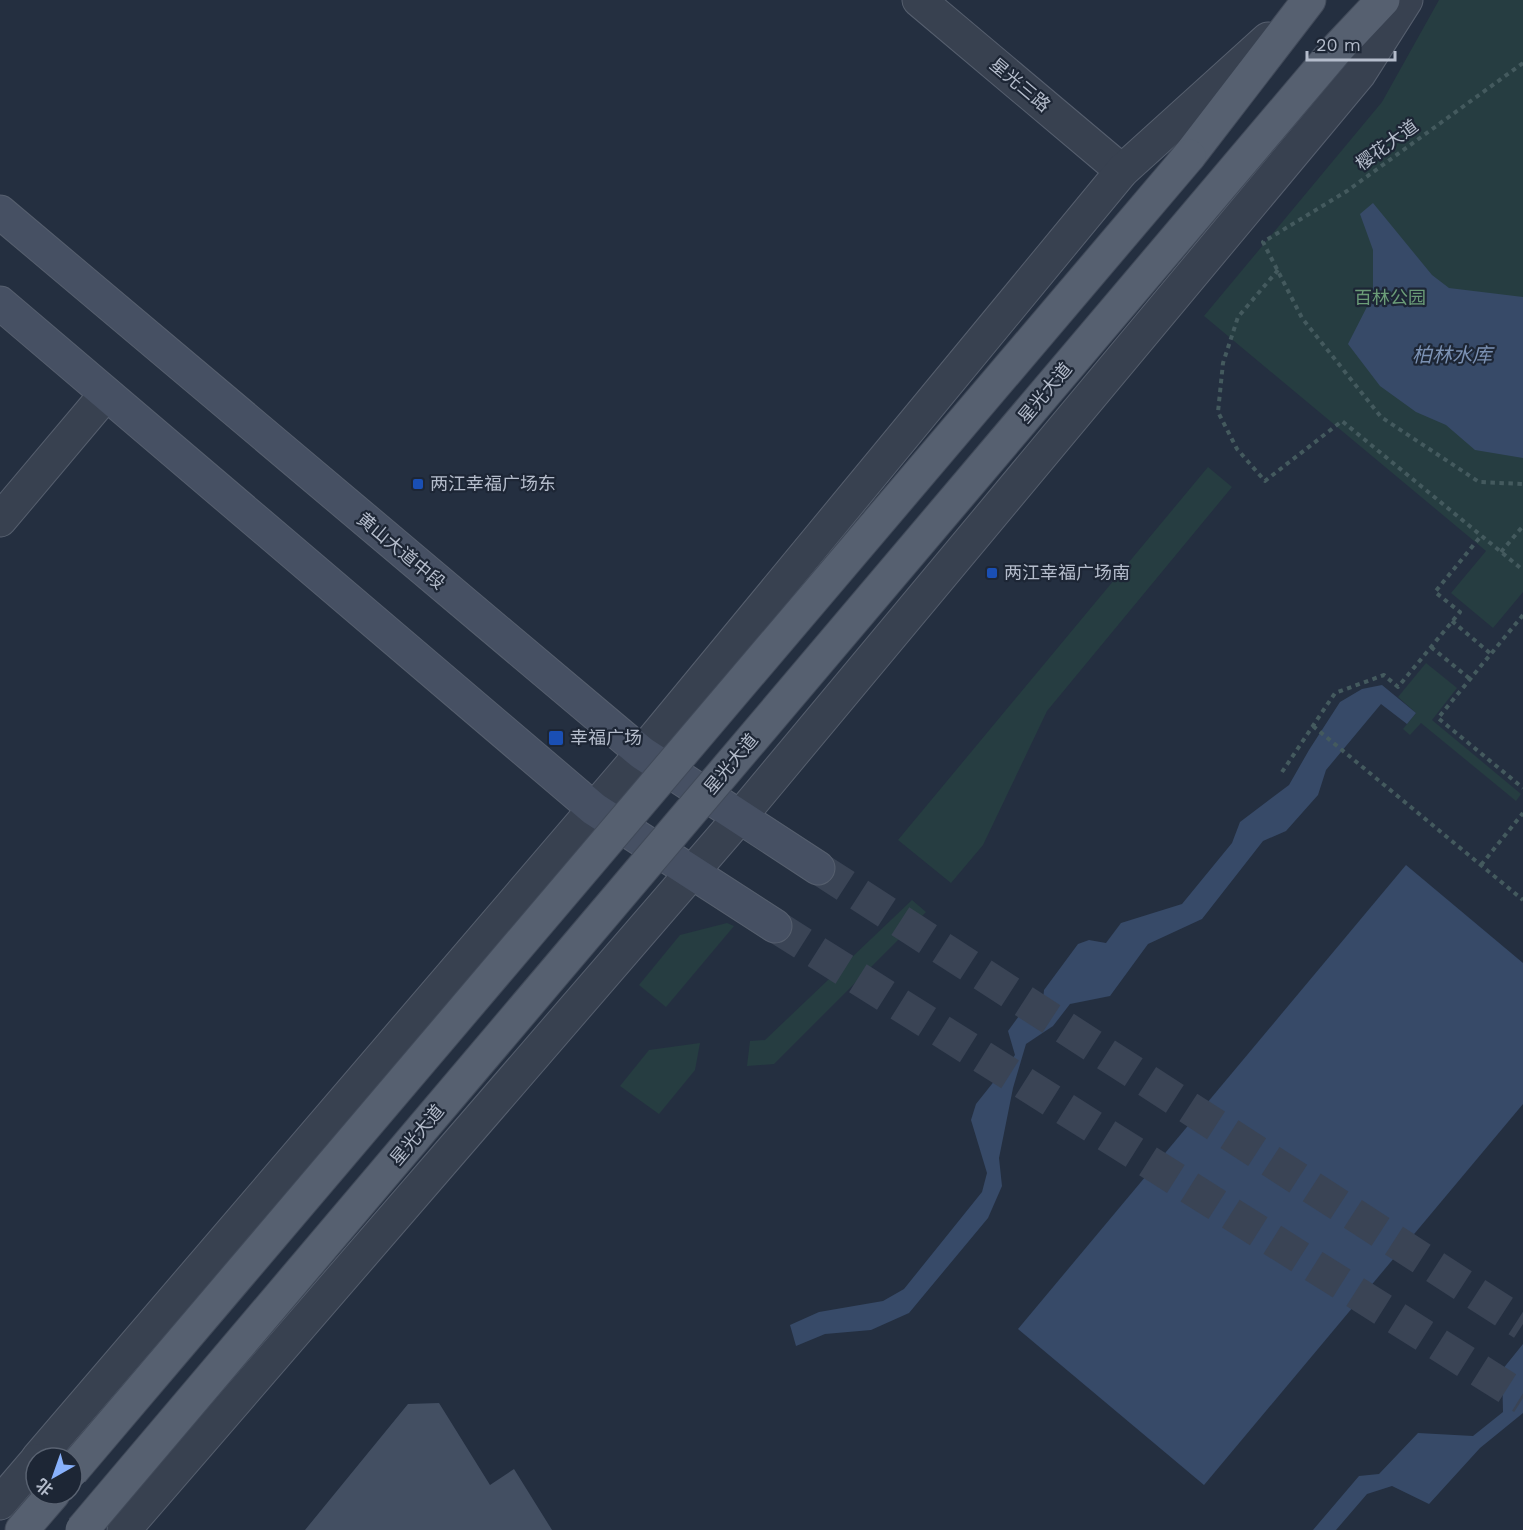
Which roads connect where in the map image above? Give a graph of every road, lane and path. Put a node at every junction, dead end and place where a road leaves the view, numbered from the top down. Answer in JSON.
{"nodes":[{"id":1,"x":919,"y":0,"type":"edge"},
{"id":2,"x":1383,"y":0,"type":"edge"},
{"id":3,"x":1406,"y":0,"type":"edge"},
{"id":4,"x":1306,"y":4,"type":"edge"},
{"id":5,"x":1523,"y":63,"type":"edge"},
{"id":6,"x":1122,"y":171,"type":"junction"},
{"id":7,"x":0,"y":212,"type":"edge"},
{"id":8,"x":1278,"y":270,"type":"junction"},
{"id":9,"x":0,"y":303,"type":"edge"},
{"id":10,"x":106,"y":394,"type":"junction"},
{"id":11,"x":1523,"y":484,"type":"edge"},
{"id":12,"x":0,"y":520,"type":"edge"},
{"id":13,"x":1523,"y":526,"type":"edge"},
{"id":14,"x":1481,"y":536,"type":"junction"},
{"id":15,"x":1501,"y":552,"type":"junction"},
{"id":16,"x":1523,"y":570,"type":"edge"},
{"id":17,"x":1523,"y":615,"type":"edge"},
{"id":18,"x":1452,"y":621,"type":"junction"},
{"id":19,"x":1431,"y":647,"type":"junction"},
{"id":20,"x":1491,"y":654,"type":"junction"},
{"id":21,"x":1470,"y":679,"type":"junction"},
{"id":22,"x":1313,"y":726,"type":"junction"},
{"id":23,"x":642,"y":753,"type":"junction"},
{"id":24,"x":1282,"y":772,"type":"dead end"},
{"id":25,"x":1523,"y":788,"type":"edge"},
{"id":26,"x":594,"y":809,"type":"junction"},
{"id":27,"x":1523,"y":813,"type":"edge"},
{"id":28,"x":739,"y":818,"type":"junction"},
{"id":29,"x":1481,"y":865,"type":"junction"},
{"id":30,"x":818,"y":868,"type":"tunnel mouth"},
{"id":31,"x":692,"y":873,"type":"junction"},
{"id":32,"x":1523,"y":900,"type":"edge"},
{"id":33,"x":775,"y":927,"type":"tunnel mouth"},
{"id":34,"x":48,"y":1446,"type":"edge"},
{"id":35,"x":84,"y":1457,"type":"edge"},
{"id":36,"x":24,"y":1474,"type":"edge"},
{"id":37,"x":0,"y":1503,"type":"edge"},
{"id":38,"x":43,"y":1506,"type":"edge"},
{"id":39,"x":22,"y":1530,"type":"edge"},
{"id":40,"x":82,"y":1530,"type":"edge"},
{"id":41,"x":124,"y":1530,"type":"edge"}],
"edges":[{"from":1,"to":6,"type":"street","name":"星光三路"},
{"from":2,"to":40,"type":"main road","name":"星光大道","bridge":true},
{"from":3,"to":28,"type":"street"},
{"from":4,"to":6,"type":"street"},
{"from":4,"to":35,"type":"main road","bridge":true},
{"from":5,"to":8,"type":"path","name":"樱花大道"},
{"from":6,"to":23,"type":"street"},
{"from":7,"to":23,"type":"main road","name":"黄山大道中段"},
{"from":8,"to":11,"type":"path"},
{"from":8,"to":14,"type":"path"},
{"from":9,"to":10,"type":"main road"},
{"from":10,"to":12,"type":"street"},
{"from":10,"to":26,"type":"main road"},
{"from":13,"to":15,"type":"path"},
{"from":14,"to":15,"type":"path"},
{"from":14,"to":18,"type":"path"},
{"from":15,"to":16,"type":"path"},
{"from":17,"to":20,"type":"path"},
{"from":18,"to":19,"type":"path"},
{"from":18,"to":20,"type":"path"},
{"from":19,"to":21,"type":"path"},
{"from":19,"to":22,"type":"path"},
{"from":20,"to":21,"type":"path"},
{"from":21,"to":25,"type":"path"},
{"from":22,"to":24,"type":"path"},
{"from":22,"to":29,"type":"path"},
{"from":23,"to":26,"type":"street"},
{"from":23,"to":28,"type":"main road","name":"黄山大道中段"},
{"from":26,"to":31,"type":"main road"},
{"from":26,"to":34,"type":"street"},
{"from":27,"to":29,"type":"path"},
{"from":28,"to":30,"type":"main road","name":"黄山大道中段"},
{"from":28,"to":31,"type":"street"},
{"from":29,"to":32,"type":"path"},
{"from":31,"to":33,"type":"main road"},
{"from":31,"to":41,"type":"street"},
{"from":36,"to":37,"type":"street"},
{"from":38,"to":39,"type":"main road"}]}
